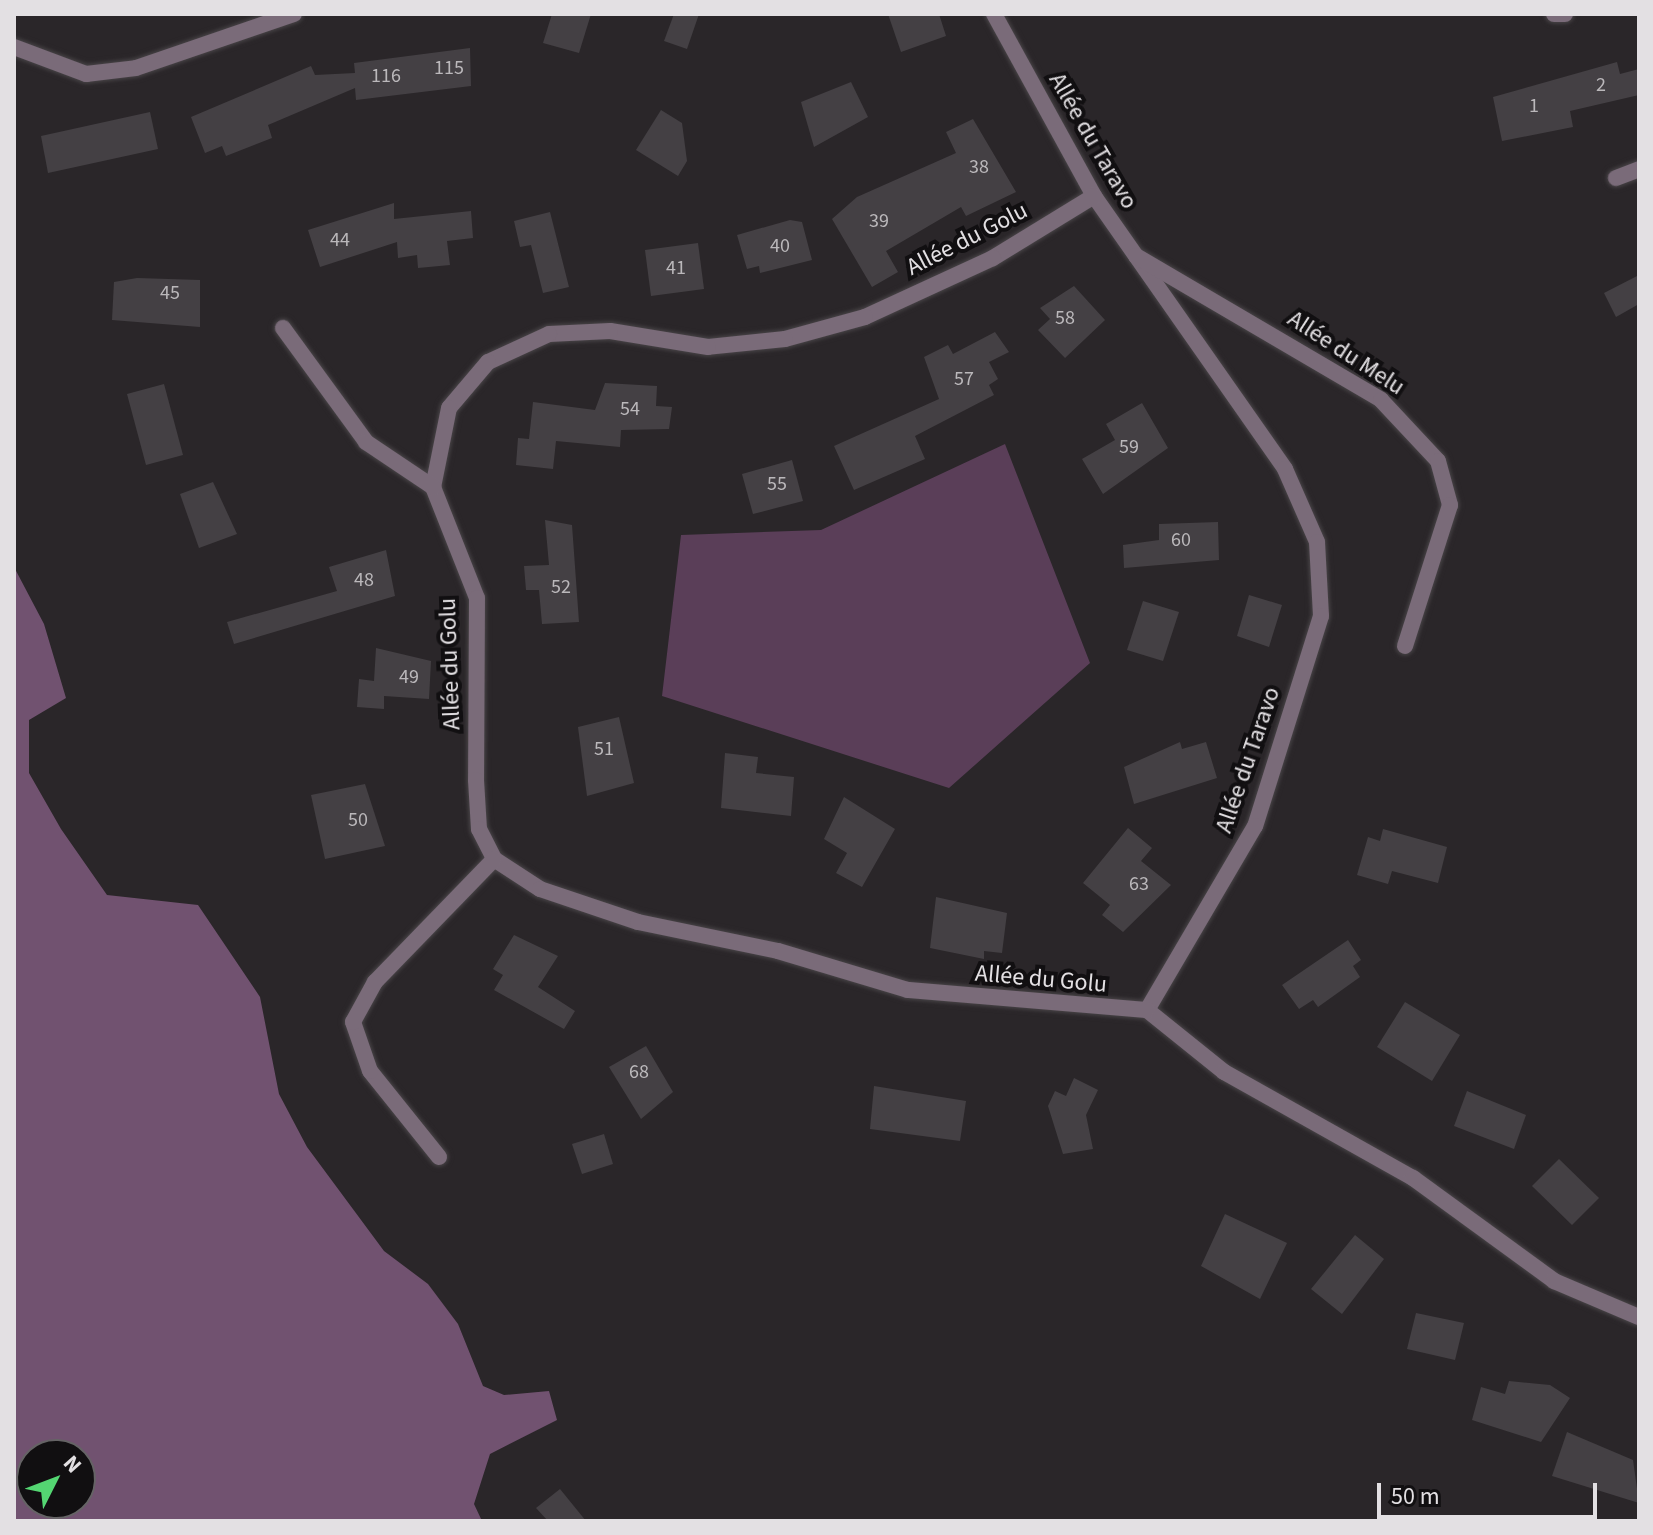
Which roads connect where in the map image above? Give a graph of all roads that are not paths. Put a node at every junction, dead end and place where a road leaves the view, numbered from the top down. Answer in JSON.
{"nodes":[{"id":1,"x":294,"y":14,"type":"edge"},
{"id":2,"x":994,"y":14,"type":"edge"},
{"id":3,"x":1554,"y":14,"type":"edge"},
{"id":4,"x":1565,"y":14,"type":"edge"},
{"id":5,"x":14,"y":47,"type":"edge"},
{"id":6,"x":1639,"y":169,"type":"edge"},
{"id":7,"x":1616,"y":178,"type":"dead end"},
{"id":8,"x":1094,"y":196,"type":"junction"},
{"id":9,"x":1131,"y":253,"type":"junction"},
{"id":10,"x":283,"y":328,"type":"dead end"},
{"id":11,"x":433,"y":487,"type":"junction"},
{"id":12,"x":1405,"y":646,"type":"dead end"},
{"id":13,"x":494,"y":859,"type":"junction"},
{"id":14,"x":1147,"y":1010,"type":"junction"},
{"id":15,"x":439,"y":1157,"type":"dead end"},
{"id":16,"x":1639,"y":1317,"type":"edge"}],
"edges":[{"from":1,"to":5,"type":"street"},
{"from":2,"to":8,"type":"street","name":"Allée du Taravo"},
{"from":3,"to":4,"type":"street"},
{"from":6,"to":7,"type":"street"},
{"from":8,"to":9,"type":"street","name":"Allée du Taravo"},
{"from":8,"to":11,"type":"street","name":"Allée du Golu"},
{"from":9,"to":12,"type":"street","name":"Allée du Melu"},
{"from":9,"to":14,"type":"street","name":"Allée du Taravo"},
{"from":10,"to":11,"type":"street"},
{"from":11,"to":13,"type":"street","name":"Allée du Golu"},
{"from":13,"to":14,"type":"street","name":"Allée du Golu"},
{"from":13,"to":15,"type":"street"},
{"from":14,"to":16,"type":"street"}]}
